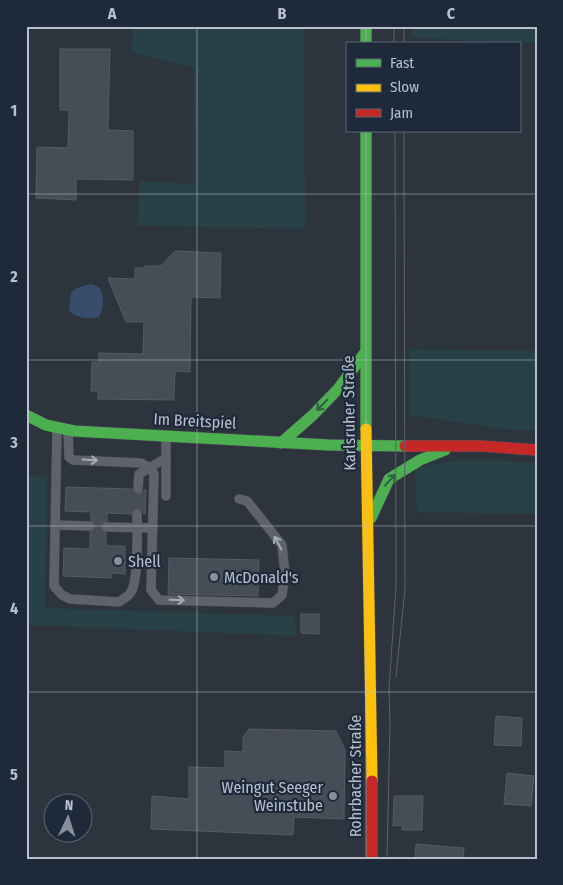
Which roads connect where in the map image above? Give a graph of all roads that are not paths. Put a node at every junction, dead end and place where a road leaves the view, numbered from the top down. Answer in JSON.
{"nodes":[{"id":1,"x":366,"y":26,"type":"edge"},
{"id":2,"x":366,"y":42,"type":"edge"},
{"id":3,"x":366,"y":132,"type":"edge"},
{"id":4,"x":364,"y":354,"type":"junction"},
{"id":5,"x":26,"y":415,"type":"edge"},
{"id":6,"x":62,"y":430,"type":"junction"},
{"id":7,"x":166,"y":436,"type":"junction"},
{"id":8,"x":281,"y":442,"type":"junction"},
{"id":9,"x":366,"y":446,"type":"junction"},
{"id":10,"x":453,"y":446,"type":"junction"},
{"id":11,"x":537,"y":450,"type":"edge"},
{"id":12,"x":166,"y":458,"type":"junction"},
{"id":13,"x":150,"y":468,"type":"junction"},
{"id":14,"x":138,"y":489,"type":"dead end"},
{"id":15,"x":166,"y":496,"type":"dead end"},
{"id":16,"x":239,"y":499,"type":"dead end"},
{"id":17,"x":138,"y":514,"type":"dead end"},
{"id":18,"x":367,"y":523,"type":"junction"},
{"id":19,"x":55,"y":525,"type":"junction"},
{"id":20,"x":90,"y":526,"type":"dead end"},
{"id":21,"x":106,"y":527,"type":"dead end"},
{"id":22,"x":137,"y":528,"type":"junction"},
{"id":23,"x":153,"y":528,"type":"junction"},
{"id":24,"x":370,"y":694,"type":"joint"},
{"id":25,"x":372,"y":859,"type":"edge"}],
"edges":[{"from":1,"to":2,"type":"main road"},
{"from":3,"to":4,"type":"main road","name":"Karlsruher Straße"},
{"from":4,"to":8,"type":"main road","one_way":true},
{"from":4,"to":9,"type":"main road","name":"Karlsruher Straße"},
{"from":5,"to":6,"type":"main road","name":"Im Breitspiel"},
{"from":6,"to":7,"type":"main road","name":"Im Breitspiel"},
{"from":6,"to":13,"type":"lane","one_way":true},
{"from":6,"to":19,"type":"lane"},
{"from":7,"to":8,"type":"main road","name":"Im Breitspiel"},
{"from":7,"to":12,"type":"lane"},
{"from":8,"to":9,"type":"main road","name":"Im Breitspiel"},
{"from":9,"to":10,"type":"main road","name":"Im Breitspiel"},
{"from":9,"to":18,"type":"main road","name":"Karlsruher Straße"},
{"from":10,"to":11,"type":"main road","name":"Im Breitspiel"},
{"from":18,"to":10,"type":"main road","one_way":true},
{"from":12,"to":13,"type":"lane"},
{"from":12,"to":15,"type":"lane"},
{"from":13,"to":14,"type":"lane"},
{"from":13,"to":23,"type":"lane"},
{"from":23,"to":16,"type":"lane","one_way":true},
{"from":17,"to":22,"type":"lane"},
{"from":18,"to":24,"type":"main road","name":"Karlsruher Straße"},
{"from":19,"to":20,"type":"lane"},
{"from":19,"to":22,"type":"lane"},
{"from":21,"to":22,"type":"lane"},
{"from":22,"to":23,"type":"lane"},
{"from":24,"to":25,"type":"main road","name":"Rohrbacher Straße"}]}
